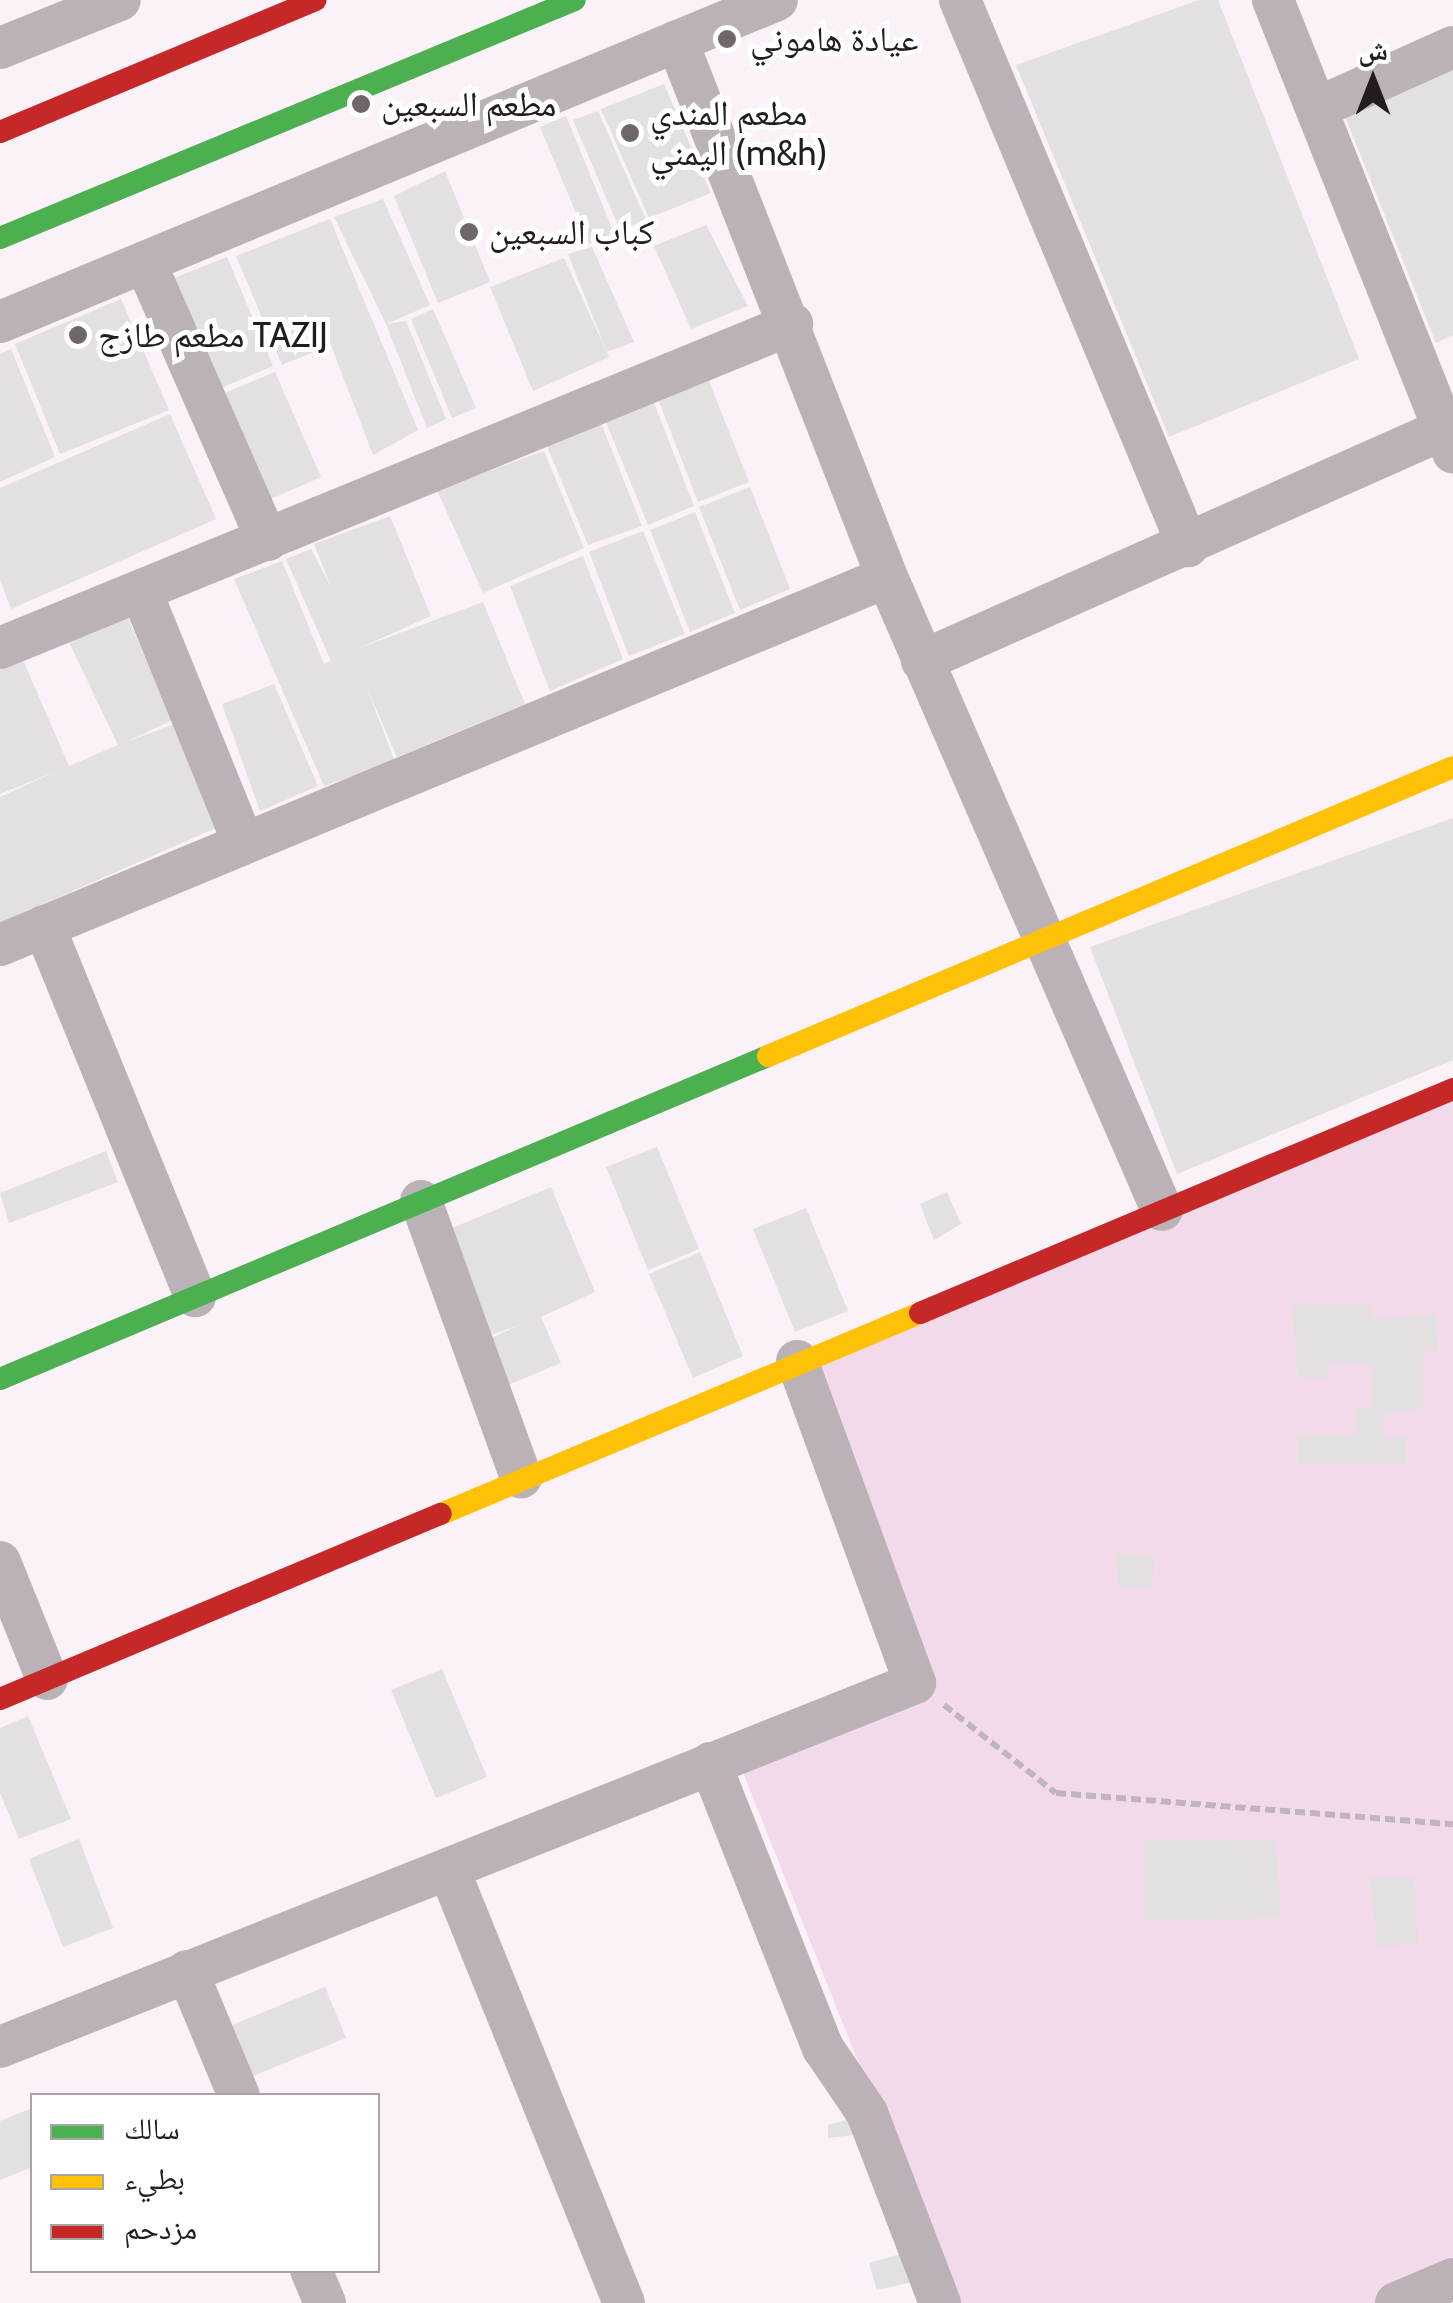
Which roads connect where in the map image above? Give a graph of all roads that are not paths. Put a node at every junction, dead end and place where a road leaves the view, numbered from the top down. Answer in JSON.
{"nodes":[{"id":1,"x":120,"y":0,"type":"edge"},
{"id":2,"x":315,"y":0,"type":"edge"},
{"id":3,"x":574,"y":0,"type":"edge"},
{"id":4,"x":777,"y":0,"type":"edge"},
{"id":5,"x":960,"y":0,"type":"edge"},
{"id":6,"x":1273,"y":0,"type":"edge"},
{"id":7,"x":677,"y":40,"type":"junction"},
{"id":8,"x":1453,"y":47,"type":"edge"},
{"id":9,"x":0,"y":48,"type":"edge"},
{"id":10,"x":1317,"y":108,"type":"junction"},
{"id":11,"x":0,"y":132,"type":"edge"},
{"id":12,"x":0,"y":238,"type":"edge"},
{"id":13,"x":146,"y":262,"type":"junction"},
{"id":14,"x":0,"y":322,"type":"edge"},
{"id":15,"x":792,"y":324,"type":"junction"},
{"id":16,"x":1438,"y":373,"type":"edge"},
{"id":17,"x":1449,"y":440,"type":"edge"},
{"id":18,"x":267,"y":540,"type":"junction"},
{"id":19,"x":1188,"y":546,"type":"junction"},
{"id":20,"x":887,"y":577,"type":"junction"},
{"id":21,"x":141,"y":590,"type":"junction"},
{"id":22,"x":0,"y":648,"type":"edge"},
{"id":23,"x":922,"y":661,"type":"junction"},
{"id":24,"x":1453,"y":767,"type":"edge"},
{"id":25,"x":243,"y":842,"type":"junction"},
{"id":26,"x":44,"y":926,"type":"junction"},
{"id":27,"x":1041,"y":942,"type":"junction"},
{"id":28,"x":0,"y":944,"type":"edge"},
{"id":29,"x":1453,"y":1090,"type":"edge"},
{"id":30,"x":421,"y":1201,"type":"junction"},
{"id":31,"x":1162,"y":1210,"type":"junction"},
{"id":32,"x":195,"y":1296,"type":"junction"},
{"id":33,"x":796,"y":1362,"type":"junction"},
{"id":34,"x":0,"y":1379,"type":"edge"},
{"id":35,"x":522,"y":1478,"type":"junction"},
{"id":36,"x":0,"y":1562,"type":"edge"},
{"id":37,"x":47,"y":1679,"type":"junction"},
{"id":38,"x":0,"y":1699,"type":"edge"},
{"id":39,"x":710,"y":1763,"type":"junction"},
{"id":40,"x":449,"y":1870,"type":"junction"},
{"id":41,"x":187,"y":1971,"type":"junction"},
{"id":42,"x":0,"y":2047,"type":"edge"},
{"id":43,"x":238,"y":2093,"type":"edge"},
{"id":44,"x":312,"y":2273,"type":"edge"},
{"id":45,"x":1453,"y":2279,"type":"edge"},
{"id":46,"x":325,"y":2303,"type":"edge"},
{"id":47,"x":624,"y":2303,"type":"edge"},
{"id":48,"x":940,"y":2303,"type":"edge"},
{"id":49,"x":1396,"y":2303,"type":"edge"}],
"edges":[{"from":1,"to":9,"type":"street"},
{"from":2,"to":11,"type":"street"},
{"from":3,"to":12,"type":"street"},
{"from":4,"to":7,"type":"street"},
{"from":5,"to":19,"type":"street"},
{"from":6,"to":10,"type":"street"},
{"from":7,"to":13,"type":"street"},
{"from":7,"to":15,"type":"street"},
{"from":8,"to":10,"type":"street"},
{"from":10,"to":16,"type":"street"},
{"from":13,"to":14,"type":"street"},
{"from":13,"to":18,"type":"street"},
{"from":15,"to":18,"type":"street"},
{"from":15,"to":20,"type":"street"},
{"from":16,"to":17,"type":"street"},
{"from":17,"to":19,"type":"street"},
{"from":18,"to":21,"type":"street"},
{"from":19,"to":23,"type":"street"},
{"from":20,"to":23,"type":"street"},
{"from":20,"to":25,"type":"street"},
{"from":21,"to":22,"type":"street"},
{"from":21,"to":25,"type":"street"},
{"from":23,"to":27,"type":"street"},
{"from":24,"to":27,"type":"street"},
{"from":25,"to":26,"type":"street"},
{"from":26,"to":28,"type":"street"},
{"from":26,"to":32,"type":"street"},
{"from":27,"to":30,"type":"street"},
{"from":27,"to":31,"type":"street"},
{"from":29,"to":31,"type":"street"},
{"from":30,"to":32,"type":"street"},
{"from":30,"to":35,"type":"street"},
{"from":31,"to":33,"type":"street"},
{"from":32,"to":34,"type":"street"},
{"from":33,"to":35,"type":"street"},
{"from":33,"to":39,"type":"street"},
{"from":35,"to":37,"type":"street"},
{"from":36,"to":37,"type":"street"},
{"from":37,"to":38,"type":"street"},
{"from":39,"to":40,"type":"street"},
{"from":39,"to":48,"type":"street"},
{"from":40,"to":41,"type":"street"},
{"from":40,"to":47,"type":"street"},
{"from":41,"to":42,"type":"street"},
{"from":41,"to":43,"type":"street"},
{"from":44,"to":46,"type":"street"},
{"from":45,"to":49,"type":"street"}]}
